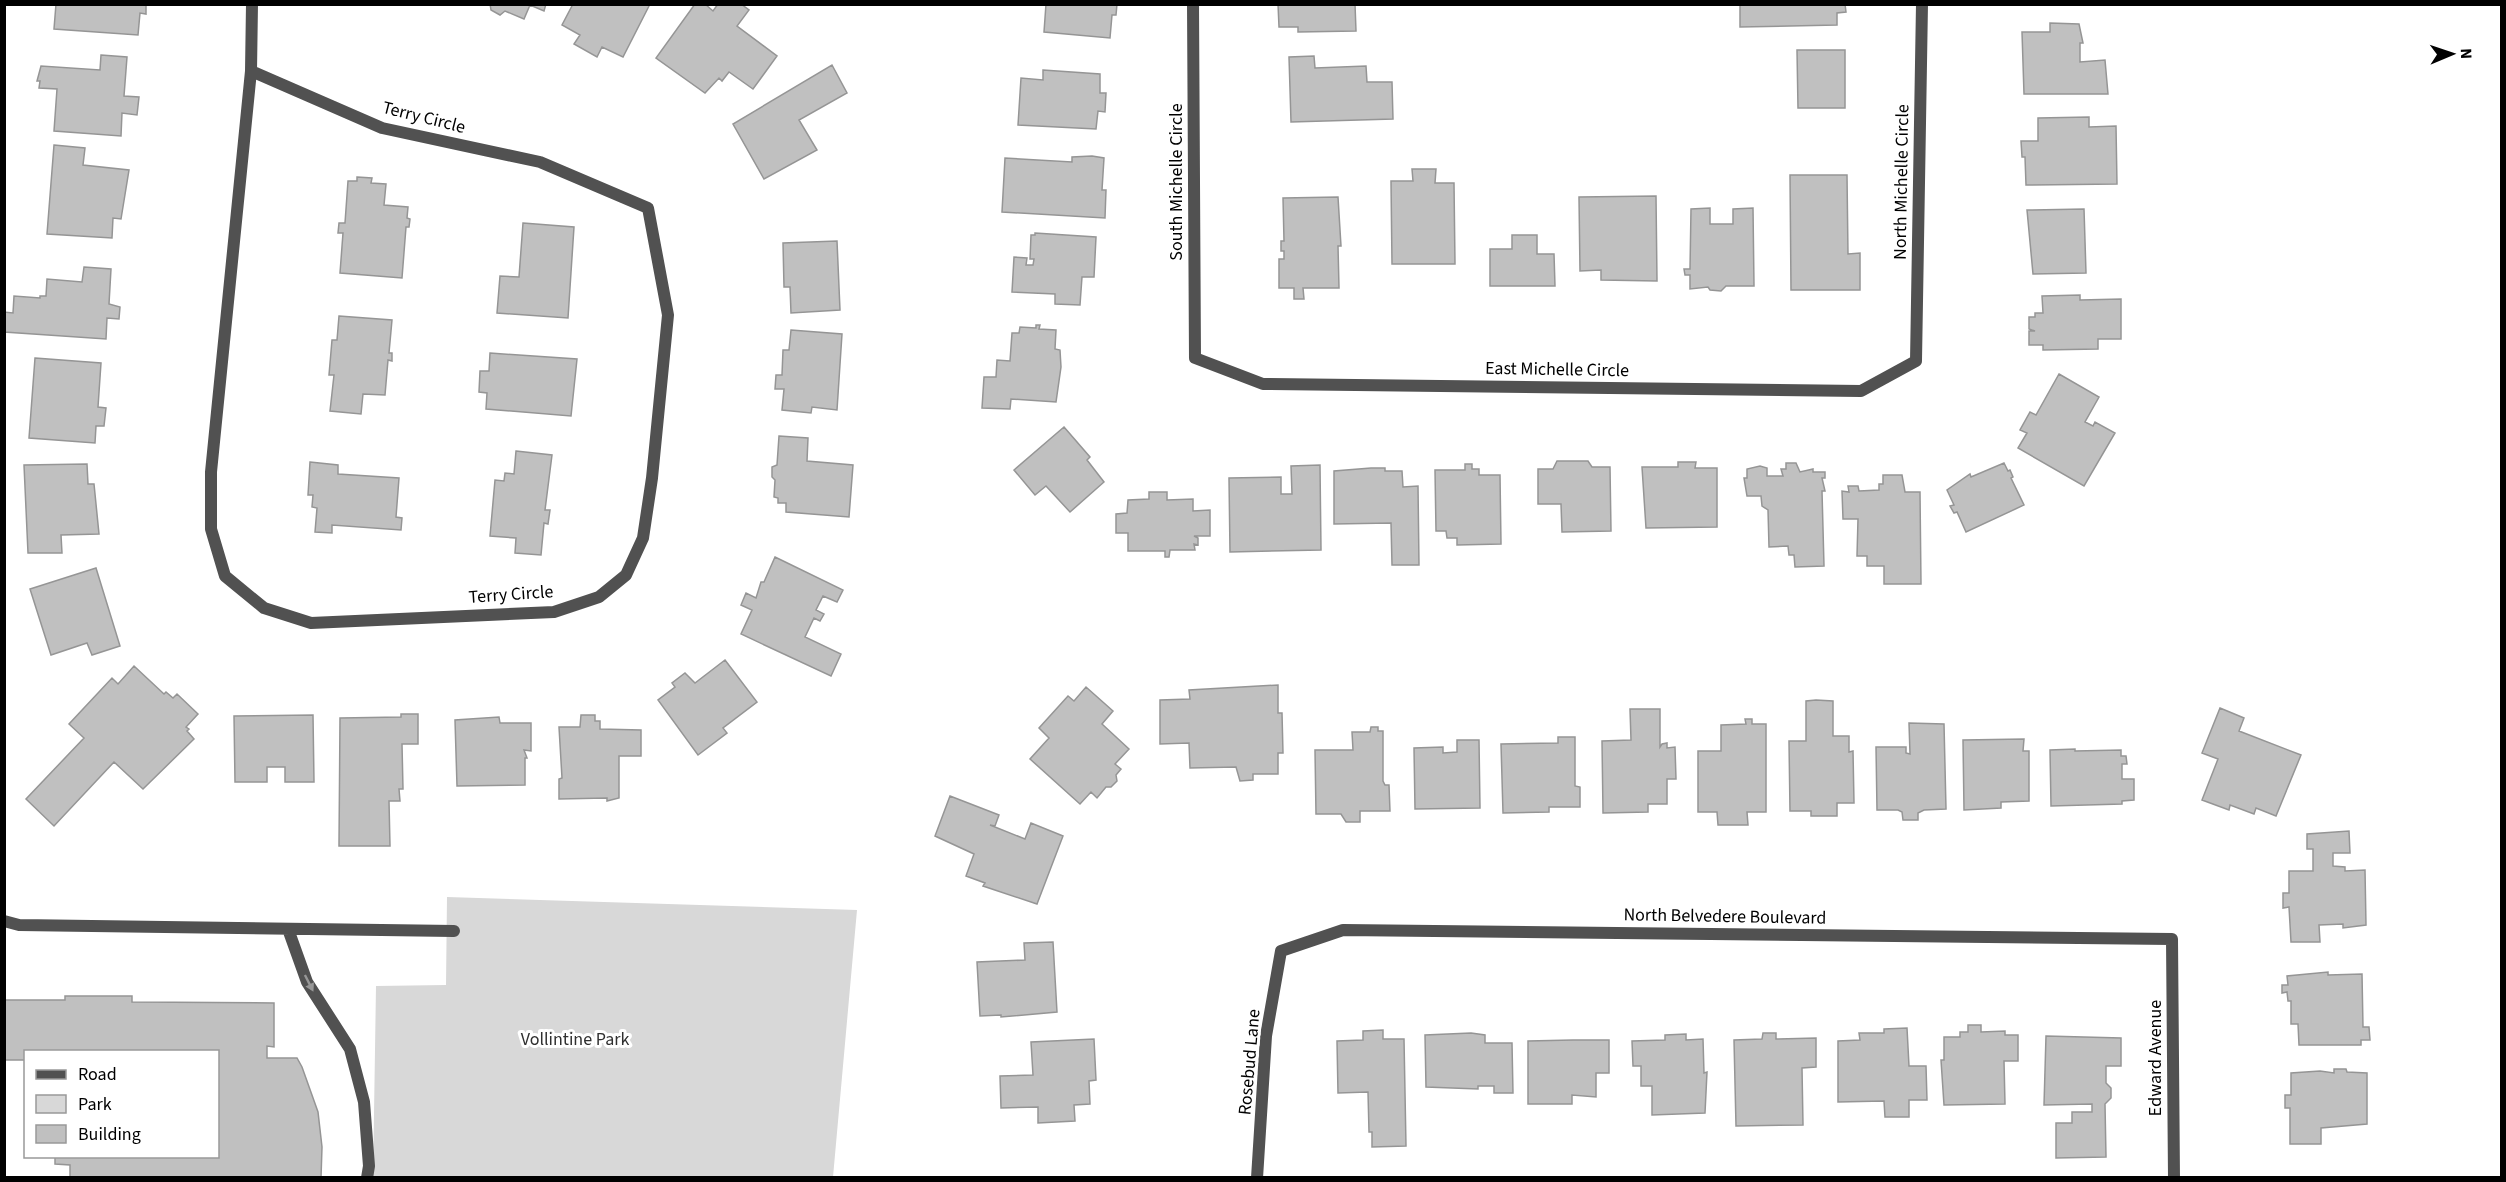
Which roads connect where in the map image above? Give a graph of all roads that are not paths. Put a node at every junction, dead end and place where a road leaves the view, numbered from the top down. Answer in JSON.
{"nodes":[{"id":1,"x":252,"y":4,"type":"edge"},
{"id":2,"x":1193,"y":4,"type":"edge"},
{"id":3,"x":1922,"y":4,"type":"edge"},
{"id":4,"x":251,"y":71,"type":"junction"},
{"id":5,"x":1195,"y":358,"type":"joint"},
{"id":6,"x":1916,"y":361,"type":"joint"},
{"id":7,"x":4,"y":921,"type":"edge"},
{"id":8,"x":288,"y":929,"type":"junction"},
{"id":9,"x":454,"y":931,"type":"dead end"},
{"id":10,"x":2172,"y":939,"type":"joint"},
{"id":11,"x":1281,"y":951,"type":"joint"},
{"id":12,"x":367,"y":1178,"type":"edge"},
{"id":13,"x":1257,"y":1178,"type":"edge"},
{"id":14,"x":2174,"y":1178,"type":"edge"}],
"edges":[{"from":1,"to":4,"type":"street","name":"Terry Circle"},
{"from":2,"to":5,"type":"street","name":"South Michelle Circle"},
{"from":3,"to":6,"type":"street","name":"North Michelle Circle"},
{"from":4,"to":4,"type":"street","name":"Terry Circle"},
{"from":5,"to":6,"type":"street","name":"East Michelle Circle"},
{"from":7,"to":8,"type":"street"},
{"from":8,"to":9,"type":"street"},
{"from":8,"to":12,"type":"street","one_way":true},
{"from":10,"to":11,"type":"street","name":"North Belvedere Boulevard"},
{"from":10,"to":14,"type":"street","name":"Edward Avenue"},
{"from":11,"to":13,"type":"street","name":"Rosebud Lane"}]}
